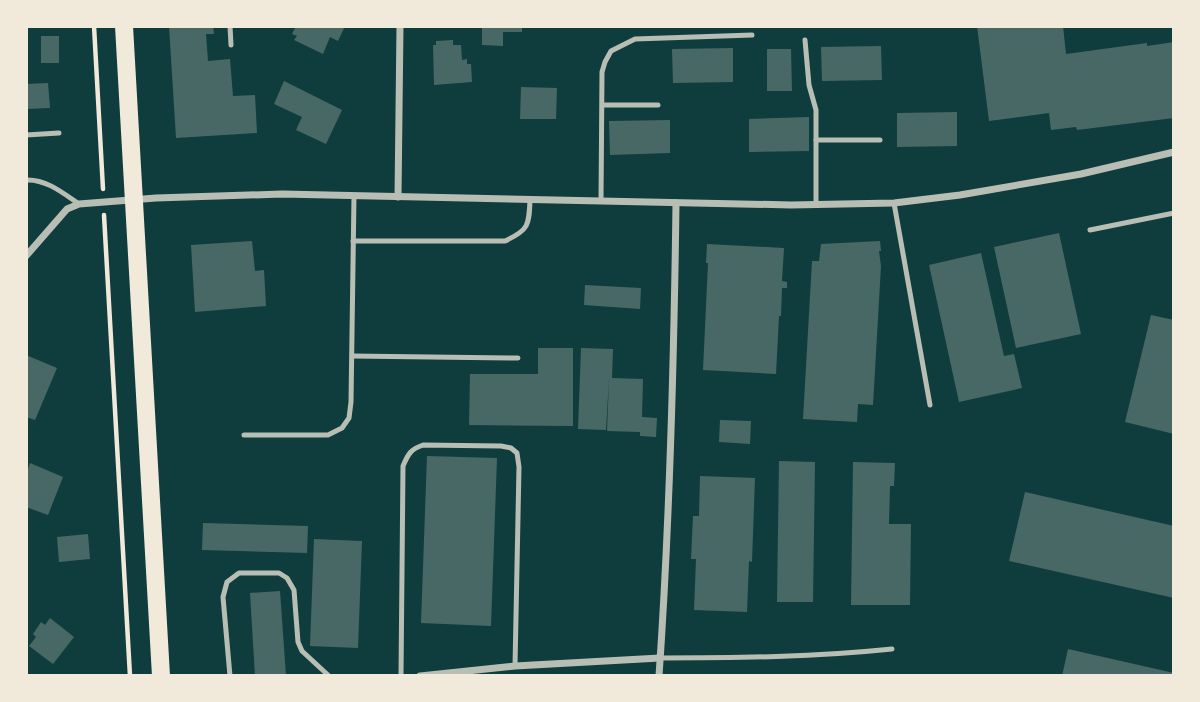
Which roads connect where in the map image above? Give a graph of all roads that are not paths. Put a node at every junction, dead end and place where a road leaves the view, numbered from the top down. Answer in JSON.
{"nodes":[{"id":1,"x":124,"y":26,"type":"edge"},
{"id":2,"x":230,"y":26,"type":"edge"},
{"id":3,"x":400,"y":26,"type":"edge"},
{"id":4,"x":752,"y":36,"type":"dead end"},
{"id":5,"x":805,"y":40,"type":"dead end"},
{"id":6,"x":231,"y":45,"type":"dead end"},
{"id":7,"x":603,"y":105,"type":"junction"},
{"id":8,"x":658,"y":105,"type":"dead end"},
{"id":9,"x":59,"y":133,"type":"dead end"},
{"id":10,"x":26,"y":135,"type":"edge"},
{"id":11,"x":816,"y":140,"type":"junction"},
{"id":12,"x":880,"y":140,"type":"dead end"},
{"id":13,"x":1174,"y":152,"type":"edge"},
{"id":14,"x":26,"y":180,"type":"edge"},
{"id":15,"x":354,"y":196,"type":"junction"},
{"id":16,"x":398,"y":197,"type":"junction"},
{"id":17,"x":134,"y":200,"type":"junction"},
{"id":18,"x":530,"y":200,"type":"junction"},
{"id":19,"x":601,"y":201,"type":"junction"},
{"id":20,"x":676,"y":203,"type":"junction"},
{"id":21,"x":894,"y":203,"type":"junction"},
{"id":22,"x":79,"y":204,"type":"junction"},
{"id":23,"x":816,"y":205,"type":"junction"},
{"id":24,"x":1174,"y":213,"type":"edge"},
{"id":25,"x":1090,"y":230,"type":"dead end"},
{"id":26,"x":353,"y":241,"type":"junction"},
{"id":27,"x":26,"y":256,"type":"edge"},
{"id":28,"x":352,"y":356,"type":"junction"},
{"id":29,"x":518,"y":358,"type":"dead end"},
{"id":30,"x":930,"y":405,"type":"dead end"},
{"id":31,"x":244,"y":435,"type":"dead end"},
{"id":32,"x":892,"y":649,"type":"dead end"},
{"id":33,"x":660,"y":658,"type":"junction"},
{"id":34,"x":515,"y":666,"type":"junction"},
{"id":35,"x":161,"y":676,"type":"edge"},
{"id":36,"x":230,"y":676,"type":"edge"},
{"id":37,"x":329,"y":676,"type":"edge"},
{"id":38,"x":401,"y":676,"type":"edge"},
{"id":39,"x":420,"y":676,"type":"edge"},
{"id":40,"x":659,"y":676,"type":"edge"}],
"edges":[{"from":1,"to":17,"type":"main road"},
{"from":2,"to":6,"type":"lane"},
{"from":3,"to":16,"type":"street"},
{"from":4,"to":7,"type":"lane"},
{"from":5,"to":11,"type":"lane"},
{"from":7,"to":8,"type":"lane"},
{"from":7,"to":19,"type":"lane"},
{"from":9,"to":10,"type":"lane"},
{"from":11,"to":12,"type":"lane"},
{"from":11,"to":23,"type":"lane"},
{"from":13,"to":21,"type":"street"},
{"from":14,"to":22,"type":"lane"},
{"from":15,"to":16,"type":"street"},
{"from":15,"to":17,"type":"street"},
{"from":15,"to":26,"type":"lane"},
{"from":16,"to":18,"type":"street"},
{"from":17,"to":22,"type":"street"},
{"from":17,"to":35,"type":"main road"},
{"from":18,"to":19,"type":"street"},
{"from":18,"to":26,"type":"lane"},
{"from":19,"to":20,"type":"street"},
{"from":20,"to":23,"type":"street"},
{"from":20,"to":33,"type":"street"},
{"from":21,"to":23,"type":"street"},
{"from":21,"to":30,"type":"lane"},
{"from":22,"to":27,"type":"street"},
{"from":24,"to":25,"type":"lane"},
{"from":26,"to":28,"type":"lane"},
{"from":28,"to":29,"type":"lane"},
{"from":28,"to":31,"type":"lane"},
{"from":32,"to":33,"type":"lane"},
{"from":33,"to":34,"type":"street"},
{"from":33,"to":40,"type":"street"},
{"from":34,"to":38,"type":"lane"},
{"from":34,"to":39,"type":"street"},
{"from":36,"to":37,"type":"lane"}]}
